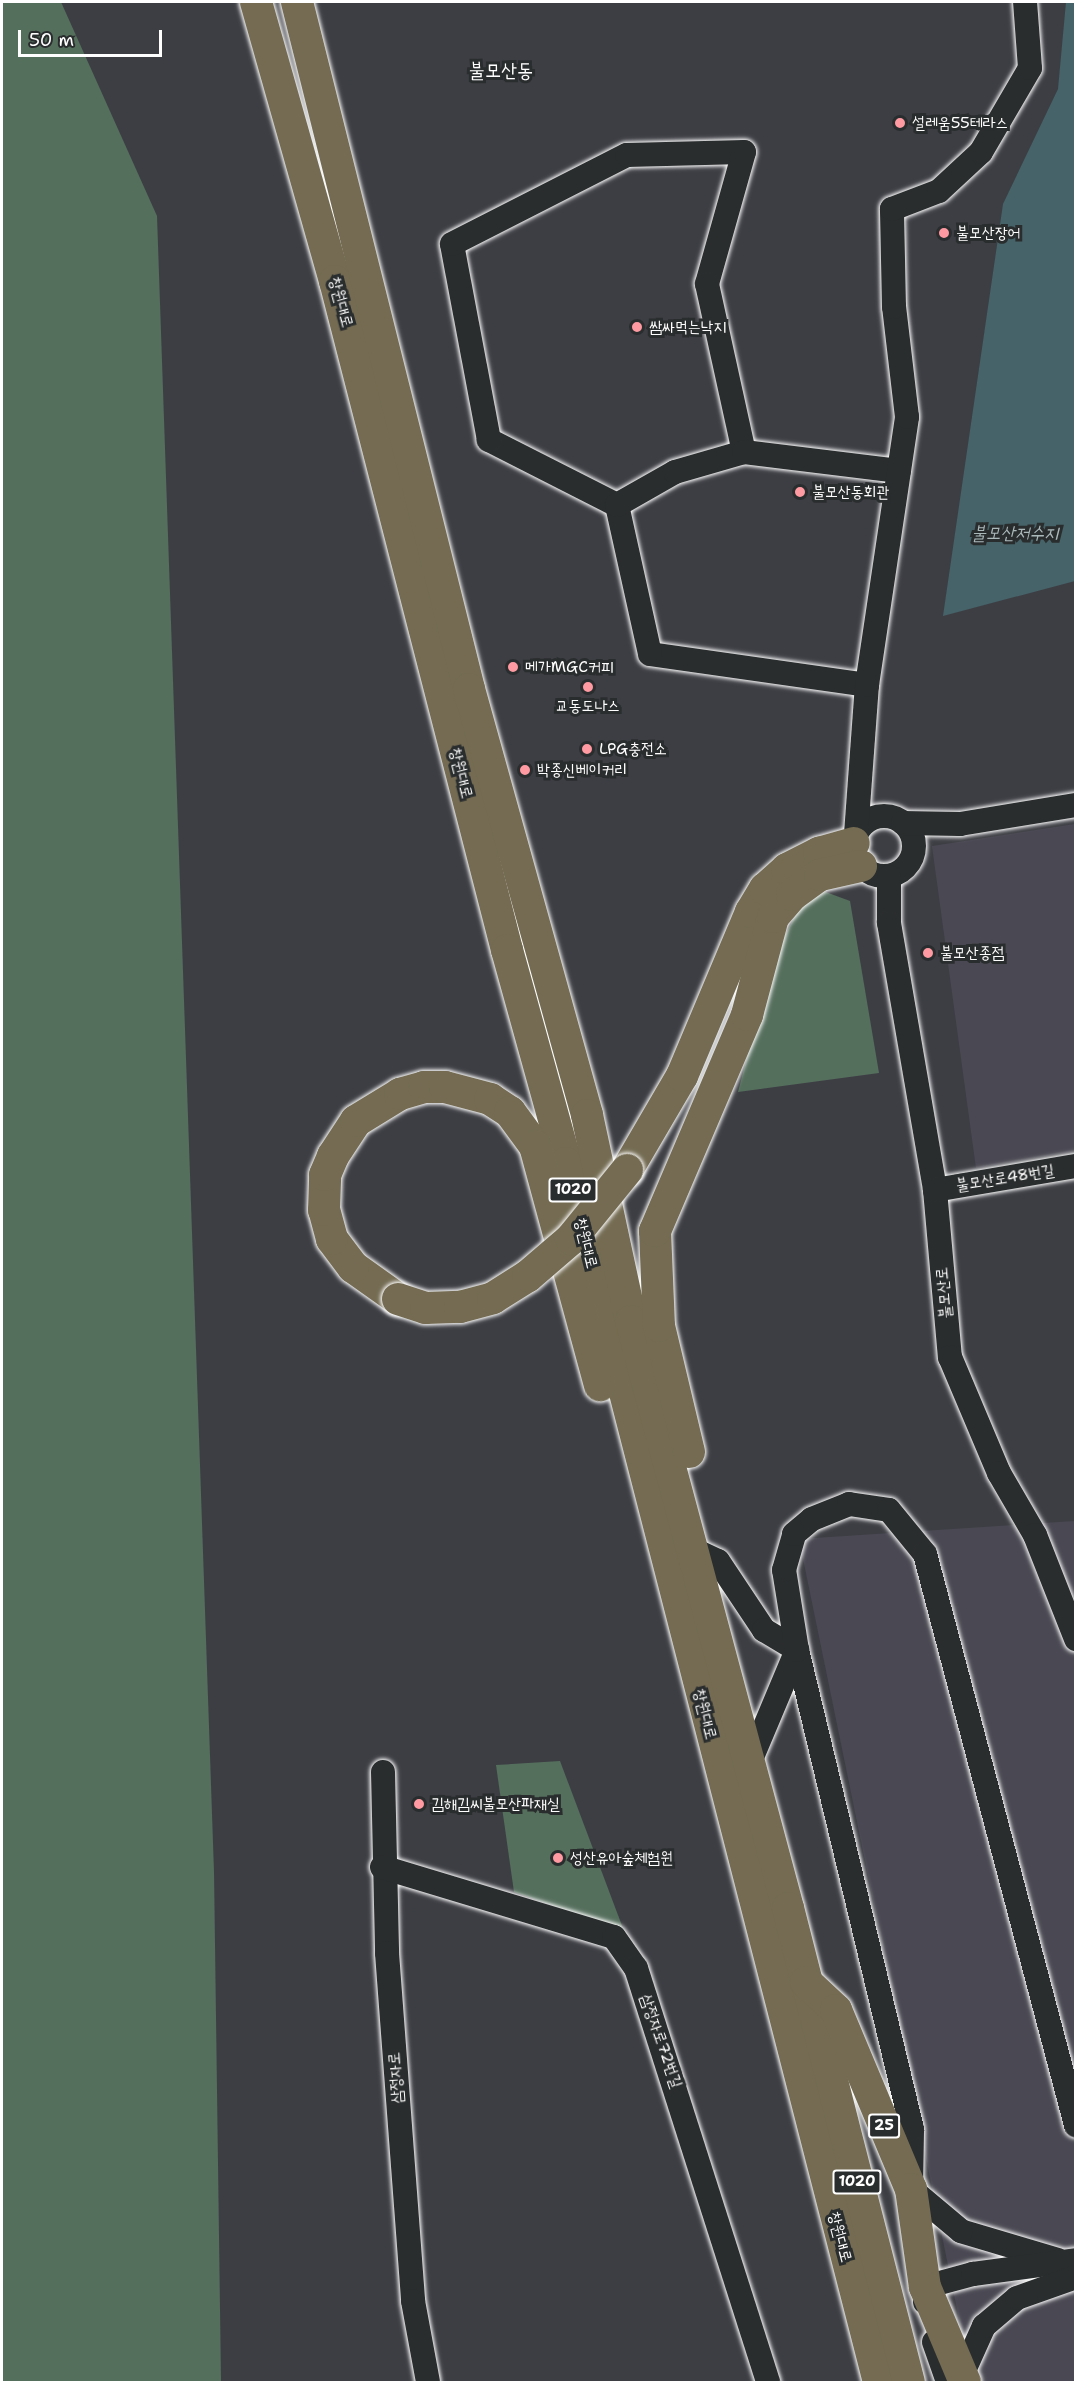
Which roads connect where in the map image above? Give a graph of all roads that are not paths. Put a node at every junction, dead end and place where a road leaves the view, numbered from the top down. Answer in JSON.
{"nodes":[{"id":1,"x":256,"y":2,"type":"edge"},
{"id":2,"x":297,"y":2,"type":"edge"},
{"id":3,"x":1025,"y":2,"type":"edge"},
{"id":4,"x":744,"y":452,"type":"junction"},
{"id":5,"x":899,"y":471,"type":"junction"},
{"id":6,"x":617,"y":505,"type":"junction"},
{"id":7,"x":867,"y":685,"type":"junction"},
{"id":8,"x":859,"y":764,"type":"junction"},
{"id":9,"x":1076,"y":805,"type":"edge"},
{"id":10,"x":876,"y":817,"type":"junction"},
{"id":11,"x":903,"y":823,"type":"junction"},
{"id":12,"x":960,"y":824,"type":"junction"},
{"id":13,"x":912,"y":858,"type":"junction"},
{"id":14,"x":866,"y":859,"type":"junction"},
{"id":15,"x":1076,"y":1166,"type":"edge"},
{"id":16,"x":935,"y":1190,"type":"junction"},
{"id":17,"x":650,"y":1495,"type":"junction"},
{"id":18,"x":692,"y":1542,"type":"junction"},
{"id":19,"x":1076,"y":1639,"type":"edge"},
{"id":20,"x":797,"y":1650,"type":"junction"},
{"id":21,"x":750,"y":1762,"type":"junction"},
{"id":22,"x":383,"y":1772,"type":"dead end"},
{"id":23,"x":382,"y":1867,"type":"junction"},
{"id":24,"x":806,"y":1982,"type":"junction"},
{"id":25,"x":1076,"y":2126,"type":"edge"},
{"id":26,"x":910,"y":2189,"type":"junction"},
{"id":27,"x":1067,"y":2260,"type":"edge"},
{"id":28,"x":1076,"y":2277,"type":"edge"},
{"id":29,"x":925,"y":2287,"type":"junction"},
{"id":30,"x":958,"y":2380,"type":"edge"},
{"id":31,"x":428,"y":2382,"type":"edge"},
{"id":32,"x":768,"y":2382,"type":"edge"},
{"id":33,"x":879,"y":2382,"type":"edge"},
{"id":34,"x":909,"y":2382,"type":"edge"}],
"edges":[{"from":1,"to":17,"type":"main road","name":"창원대로","number":"1020"},
{"from":2,"to":18,"type":"main road","name":"창원대로","number":"1020"},
{"from":3,"to":5,"type":"street","name":"불모산로"},
{"from":4,"to":5,"type":"street"},
{"from":4,"to":6,"type":"street"},
{"from":4,"to":6,"type":"street"},
{"from":5,"to":7,"type":"street","name":"불모산로"},
{"from":6,"to":7,"type":"street"},
{"from":7,"to":8,"type":"street","name":"불모산로"},
{"from":8,"to":10,"type":"street"},
{"from":8,"to":14,"type":"street","name":"불모산로"},
{"from":9,"to":12,"type":"street"},
{"from":10,"to":11,"type":"street"},
{"from":10,"to":14,"type":"street"},
{"from":11,"to":12,"type":"street"},
{"from":11,"to":13,"type":"street"},
{"from":12,"to":13,"type":"street"},
{"from":13,"to":14,"type":"street"},
{"from":14,"to":16,"type":"street","name":"불모산로"},
{"from":14,"to":17,"type":"main road","bridge":true},
{"from":14,"to":18,"type":"main road"},
{"from":15,"to":16,"type":"street","name":"불모산로48번길"},
{"from":16,"to":19,"type":"street","name":"불모산로"},
{"from":17,"to":33,"type":"main road","name":"창원대로","number":"1020"},
{"from":18,"to":20,"type":"street"},
{"from":18,"to":21,"type":"main road","name":"창원대로","number":"1020"},
{"from":20,"to":21,"type":"street"},
{"from":20,"to":25,"type":"street"},
{"from":20,"to":26,"type":"street"},
{"from":21,"to":24,"type":"main road","name":"창원대로","number":"1020"},
{"from":22,"to":23,"type":"street","name":"삼정자로"},
{"from":23,"to":31,"type":"street","name":"삼정자로"},
{"from":23,"to":32,"type":"street","name":"삼정자로72번길"},
{"from":24,"to":26,"type":"main road","number":"25"},
{"from":24,"to":34,"type":"main road","name":"창원대로","number":"1020"},
{"from":26,"to":27,"type":"street"},
{"from":26,"to":29,"type":"main road","number":"25"},
{"from":27,"to":29,"type":"street"},
{"from":28,"to":30,"type":"street"},
{"from":29,"to":30,"type":"main road","number":"25"}]}
